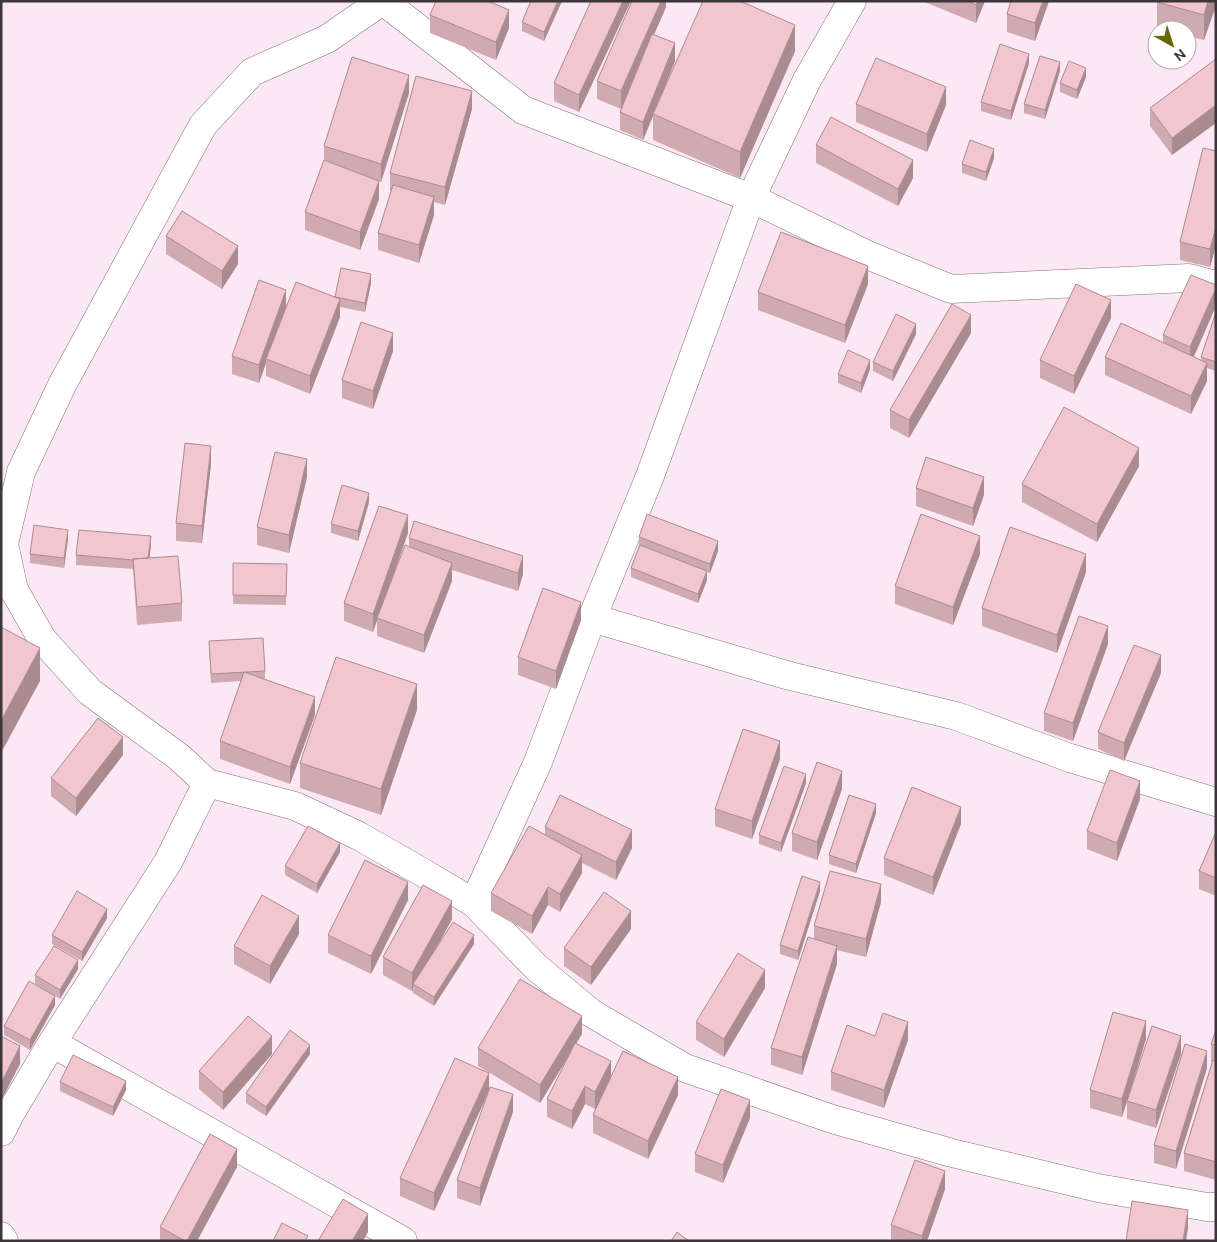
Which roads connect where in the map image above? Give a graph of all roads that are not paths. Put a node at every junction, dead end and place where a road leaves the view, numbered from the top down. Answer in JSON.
{"nodes":[{"id":1,"x":383,"y":1,"type":"edge"},
{"id":2,"x":852,"y":1,"type":"edge"},
{"id":3,"x":752,"y":198,"type":"junction"},
{"id":4,"x":1216,"y":285,"type":"edge"},
{"id":5,"x":592,"y":618,"type":"junction"},
{"id":6,"x":207,"y":783,"type":"junction"},
{"id":7,"x":1216,"y":802,"type":"edge"},
{"id":8,"x":474,"y":903,"type":"junction"},
{"id":9,"x":52,"y":1043,"type":"junction"},
{"id":10,"x":1,"y":1132,"type":"edge"},
{"id":11,"x":1216,"y":1207,"type":"edge"},
{"id":12,"x":1,"y":1236,"type":"edge"},
{"id":13,"x":4,"y":1241,"type":"edge"},
{"id":14,"x":403,"y":1241,"type":"edge"}],
"edges":[{"from":1,"to":3,"type":"street"},
{"from":1,"to":6,"type":"street"},
{"from":2,"to":3,"type":"street"},
{"from":3,"to":4,"type":"street"},
{"from":3,"to":5,"type":"street"},
{"from":5,"to":7,"type":"street"},
{"from":5,"to":8,"type":"street"},
{"from":6,"to":8,"type":"street"},
{"from":6,"to":9,"type":"street"},
{"from":8,"to":11,"type":"street"},
{"from":9,"to":10,"type":"street"},
{"from":9,"to":14,"type":"street"},
{"from":12,"to":13,"type":"street"}]}
